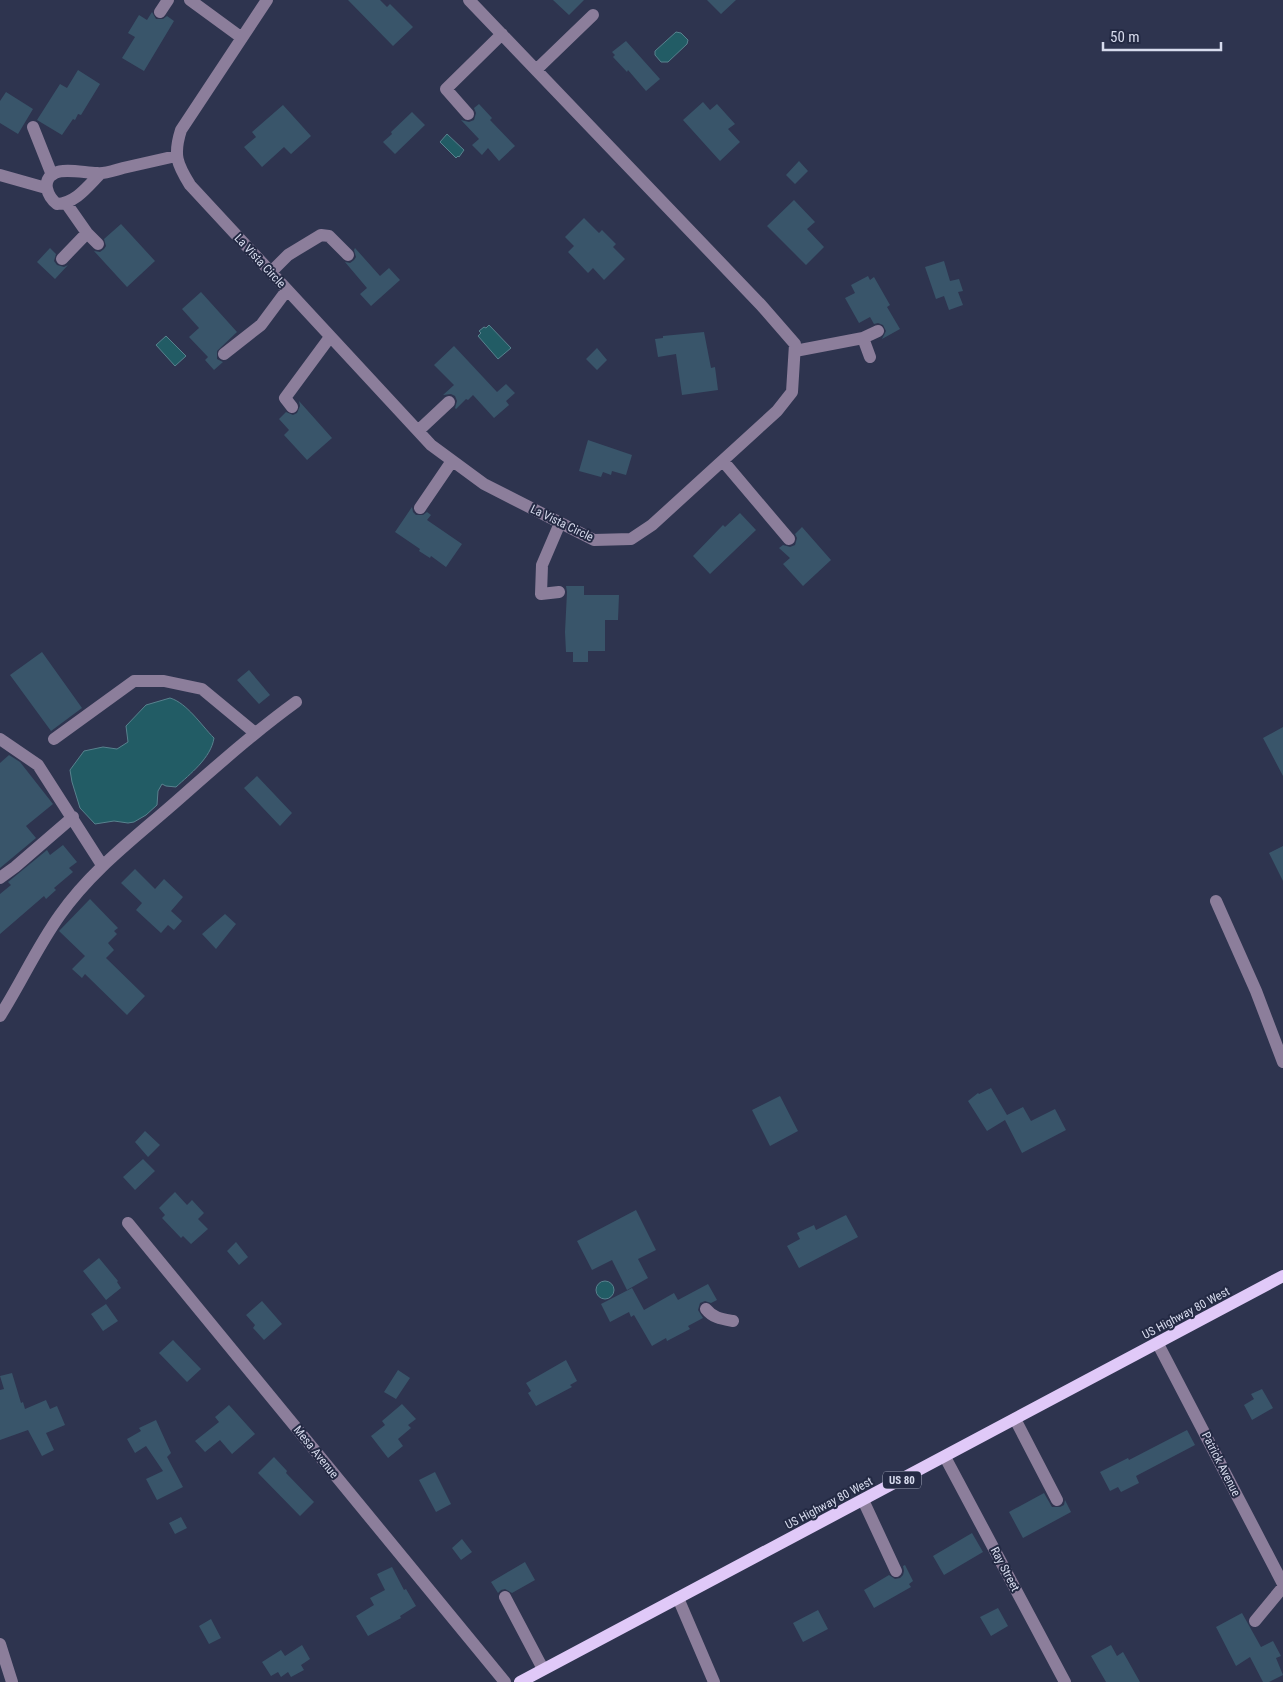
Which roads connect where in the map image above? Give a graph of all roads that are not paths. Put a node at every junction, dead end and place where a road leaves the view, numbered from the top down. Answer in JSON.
{"nodes":[{"id":1,"x":168,"y":0,"type":"edge"},
{"id":2,"x":190,"y":0,"type":"edge"},
{"id":3,"x":267,"y":0,"type":"edge"},
{"id":4,"x":469,"y":0,"type":"edge"},
{"id":5,"x":160,"y":12,"type":"dead end"},
{"id":6,"x":593,"y":15,"type":"dead end"},
{"id":7,"x":502,"y":34,"type":"junction"},
{"id":8,"x":242,"y":38,"type":"junction"},
{"id":9,"x":536,"y":70,"type":"junction"},
{"id":10,"x":468,"y":114,"type":"dead end"},
{"id":11,"x":33,"y":127,"type":"dead end"},
{"id":12,"x":176,"y":156,"type":"junction"},
{"id":13,"x":52,"y":174,"type":"junction"},
{"id":14,"x":100,"y":174,"type":"junction"},
{"id":15,"x":0,"y":175,"type":"edge"},
{"id":16,"x":46,"y":188,"type":"junction"},
{"id":17,"x":66,"y":203,"type":"junction"},
{"id":18,"x":87,"y":233,"type":"junction"},
{"id":19,"x":98,"y":244,"type":"dead end"},
{"id":20,"x":348,"y":255,"type":"dead end"},
{"id":21,"x":62,"y":259,"type":"dead end"},
{"id":22,"x":271,"y":272,"type":"junction"},
{"id":23,"x":287,"y":290,"type":"junction"},
{"id":24,"x":878,"y":331,"type":"dead end"},
{"id":25,"x":330,"y":337,"type":"junction"},
{"id":26,"x":863,"y":338,"type":"junction"},
{"id":27,"x":794,"y":351,"type":"junction"},
{"id":28,"x":224,"y":354,"type":"dead end"},
{"id":29,"x":870,"y":357,"type":"dead end"},
{"id":30,"x":449,"y":402,"type":"dead end"},
{"id":31,"x":292,"y":407,"type":"dead end"},
{"id":32,"x":418,"y":432,"type":"junction"},
{"id":33,"x":452,"y":461,"type":"junction"},
{"id":34,"x":723,"y":462,"type":"junction"},
{"id":35,"x":420,"y":508,"type":"dead end"},
{"id":36,"x":560,"y":523,"type":"junction"},
{"id":37,"x":789,"y":539,"type":"dead end"},
{"id":38,"x":559,"y":592,"type":"dead end"},
{"id":39,"x":296,"y":702,"type":"dead end"},
{"id":40,"x":254,"y":733,"type":"junction"},
{"id":41,"x":0,"y":739,"type":"edge"},
{"id":42,"x":54,"y":740,"type":"dead end"},
{"id":43,"x":72,"y":817,"type":"junction"},
{"id":44,"x":102,"y":865,"type":"junction"},
{"id":45,"x":0,"y":878,"type":"edge"},
{"id":46,"x":1216,"y":901,"type":"dead end"},
{"id":47,"x":0,"y":1016,"type":"edge"},
{"id":48,"x":1283,"y":1062,"type":"edge"},
{"id":49,"x":128,"y":1223,"type":"dead end"},
{"id":50,"x":1283,"y":1276,"type":"edge"},
{"id":51,"x":706,"y":1309,"type":"dead end"},
{"id":52,"x":733,"y":1321,"type":"dead end"},
{"id":53,"x":1158,"y":1344,"type":"junction"},
{"id":54,"x":1015,"y":1419,"type":"junction"},
{"id":55,"x":945,"y":1456,"type":"junction"},
{"id":56,"x":863,"y":1500,"type":"junction"},
{"id":57,"x":1057,"y":1500,"type":"dead end"},
{"id":58,"x":896,"y":1571,"type":"dead end"},
{"id":59,"x":1283,"y":1586,"type":"edge"},
{"id":60,"x":505,"y":1597,"type":"dead end"},
{"id":61,"x":678,"y":1598,"type":"junction"},
{"id":62,"x":1254,"y":1621,"type":"dead end"},
{"id":63,"x":0,"y":1644,"type":"edge"},
{"id":64,"x":3,"y":1664,"type":"edge"},
{"id":65,"x":544,"y":1669,"type":"junction"},
{"id":66,"x":12,"y":1682,"type":"edge"},
{"id":67,"x":505,"y":1682,"type":"edge"},
{"id":68,"x":520,"y":1682,"type":"edge"},
{"id":69,"x":714,"y":1682,"type":"edge"},
{"id":70,"x":1065,"y":1682,"type":"edge"}],
"edges":[{"from":1,"to":5,"type":"street"},
{"from":2,"to":8,"type":"street"},
{"from":3,"to":8,"type":"street"},
{"from":4,"to":7,"type":"street"},
{"from":6,"to":9,"type":"street"},
{"from":7,"to":9,"type":"street"},
{"from":7,"to":10,"type":"street"},
{"from":8,"to":12,"type":"street"},
{"from":9,"to":27,"type":"street"},
{"from":11,"to":13,"type":"street"},
{"from":12,"to":14,"type":"street"},
{"from":12,"to":22,"type":"street","name":"La Vista Circle"},
{"from":13,"to":14,"type":"street"},
{"from":13,"to":16,"type":"street"},
{"from":14,"to":17,"type":"street"},
{"from":15,"to":16,"type":"street"},
{"from":16,"to":17,"type":"street"},
{"from":17,"to":18,"type":"street"},
{"from":18,"to":19,"type":"street"},
{"from":18,"to":21,"type":"street"},
{"from":20,"to":22,"type":"street"},
{"from":22,"to":23,"type":"street","name":"La Vista Circle"},
{"from":23,"to":25,"type":"street","name":"La Vista Circle"},
{"from":23,"to":28,"type":"street"},
{"from":24,"to":26,"type":"street"},
{"from":25,"to":31,"type":"street"},
{"from":25,"to":32,"type":"street","name":"La Vista Circle"},
{"from":26,"to":27,"type":"street"},
{"from":26,"to":29,"type":"street"},
{"from":27,"to":34,"type":"street","name":"La Vista Circle"},
{"from":30,"to":32,"type":"street"},
{"from":32,"to":33,"type":"street","name":"La Vista Circle"},
{"from":33,"to":35,"type":"street"},
{"from":33,"to":36,"type":"street","name":"La Vista Circle"},
{"from":34,"to":36,"type":"street","name":"La Vista Circle"},
{"from":34,"to":37,"type":"street"},
{"from":36,"to":38,"type":"street"},
{"from":39,"to":40,"type":"street"},
{"from":40,"to":42,"type":"street"},
{"from":40,"to":44,"type":"street"},
{"from":41,"to":43,"type":"street"},
{"from":43,"to":44,"type":"street"},
{"from":43,"to":45,"type":"street"},
{"from":44,"to":47,"type":"street"},
{"from":46,"to":48,"type":"street"},
{"from":49,"to":67,"type":"street","name":"Mesa Avenue"},
{"from":50,"to":53,"type":"main road","name":"US Highway 80 West","number":"US 80"},
{"from":51,"to":52,"type":"street"},
{"from":53,"to":54,"type":"main road","name":"US Highway 80 West","number":"US 80"},
{"from":53,"to":59,"type":"street","name":"Patrick Avenue"},
{"from":54,"to":55,"type":"main road","name":"US Highway 80 West","number":"US 80"},
{"from":54,"to":57,"type":"street"},
{"from":55,"to":56,"type":"main road","name":"US Highway 80 West","number":"US 80"},
{"from":55,"to":70,"type":"street","name":"Ray Street"},
{"from":56,"to":58,"type":"street"},
{"from":56,"to":61,"type":"main road","name":"US Highway 80 West","number":"US 80"},
{"from":59,"to":62,"type":"street"},
{"from":60,"to":65,"type":"street"},
{"from":61,"to":65,"type":"main road","name":"US Highway 80 West","number":"US 80"},
{"from":61,"to":69,"type":"street"},
{"from":63,"to":64,"type":"street"},
{"from":64,"to":66,"type":"street"},
{"from":65,"to":68,"type":"main road","name":"US Highway 80 West","number":"US 80"}]}
